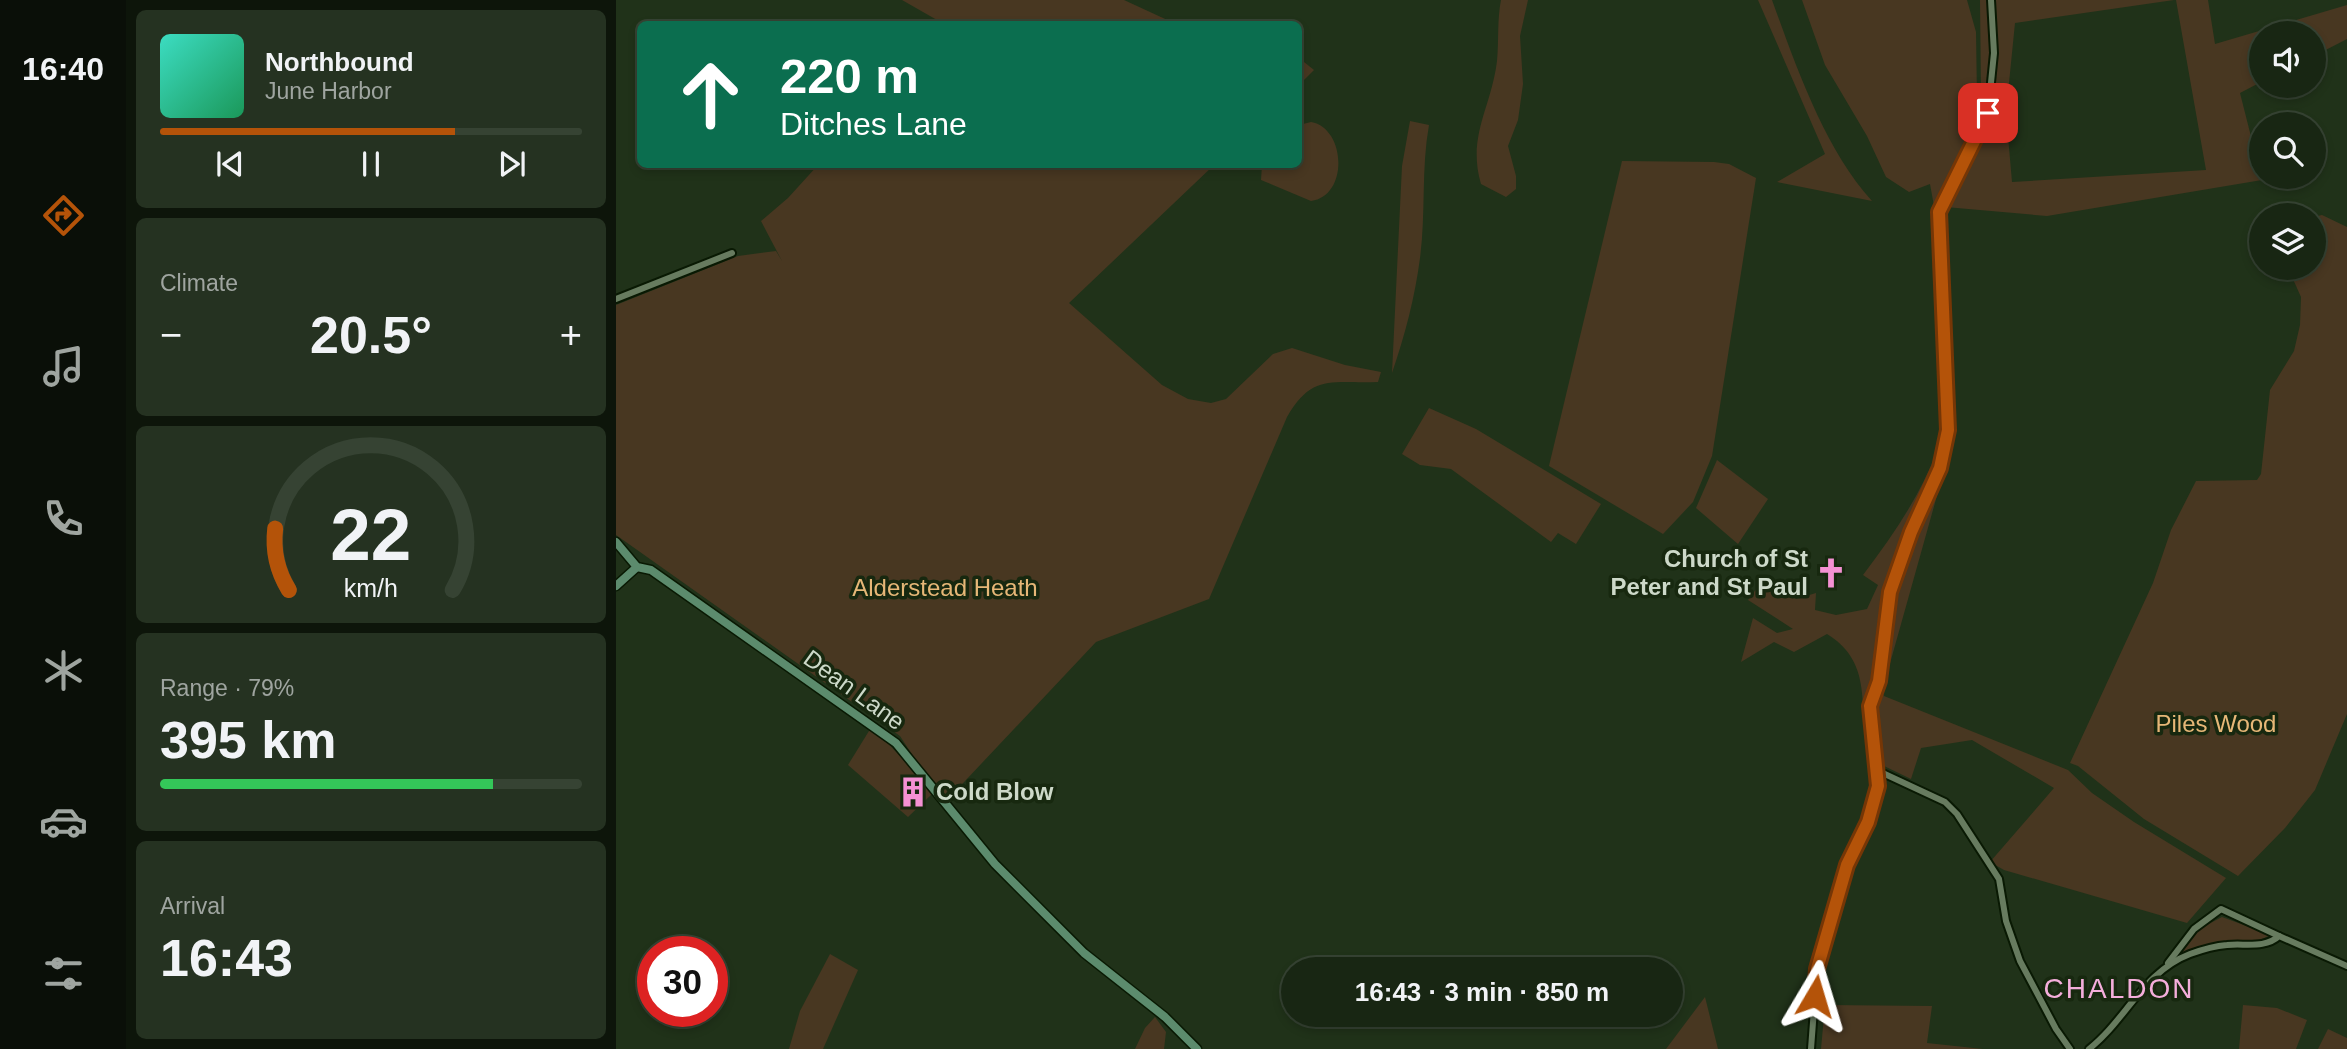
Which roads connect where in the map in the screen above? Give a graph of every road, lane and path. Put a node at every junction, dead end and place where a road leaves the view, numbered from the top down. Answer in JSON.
{"nodes":[{"id":1,"x":1991,"y":0,"type":"edge"},
{"id":2,"x":732,"y":253,"type":"dead end"},
{"id":3,"x":616,"y":299,"type":"edge"},
{"id":4,"x":616,"y":542,"type":"edge"},
{"id":5,"x":637,"y":567,"type":"junction"},
{"id":6,"x":616,"y":586,"type":"edge"},
{"id":7,"x":1874,"y":769,"type":"junction"},
{"id":8,"x":2278,"y":936,"type":"junction"},
{"id":9,"x":2167,"y":965,"type":"junction"},
{"id":10,"x":2347,"y":966,"type":"edge"},
{"id":11,"x":1197,"y":1049,"type":"edge"},
{"id":12,"x":1811,"y":1049,"type":"edge"},
{"id":13,"x":2070,"y":1049,"type":"edge"},
{"id":14,"x":2089,"y":1049,"type":"edge"}],
"edges":[{"from":1,"to":7,"type":"street"},
{"from":2,"to":3,"type":"street"},
{"from":4,"to":5,"type":"main road","name":"Dean Lane"},
{"from":5,"to":6,"type":"main road"},
{"from":5,"to":11,"type":"main road","name":"Dean Lane"},
{"from":7,"to":12,"type":"street"},
{"from":7,"to":13,"type":"street"},
{"from":8,"to":9,"type":"street"},
{"from":8,"to":9,"type":"street"},
{"from":8,"to":10,"type":"street"},
{"from":9,"to":14,"type":"street"}]}
